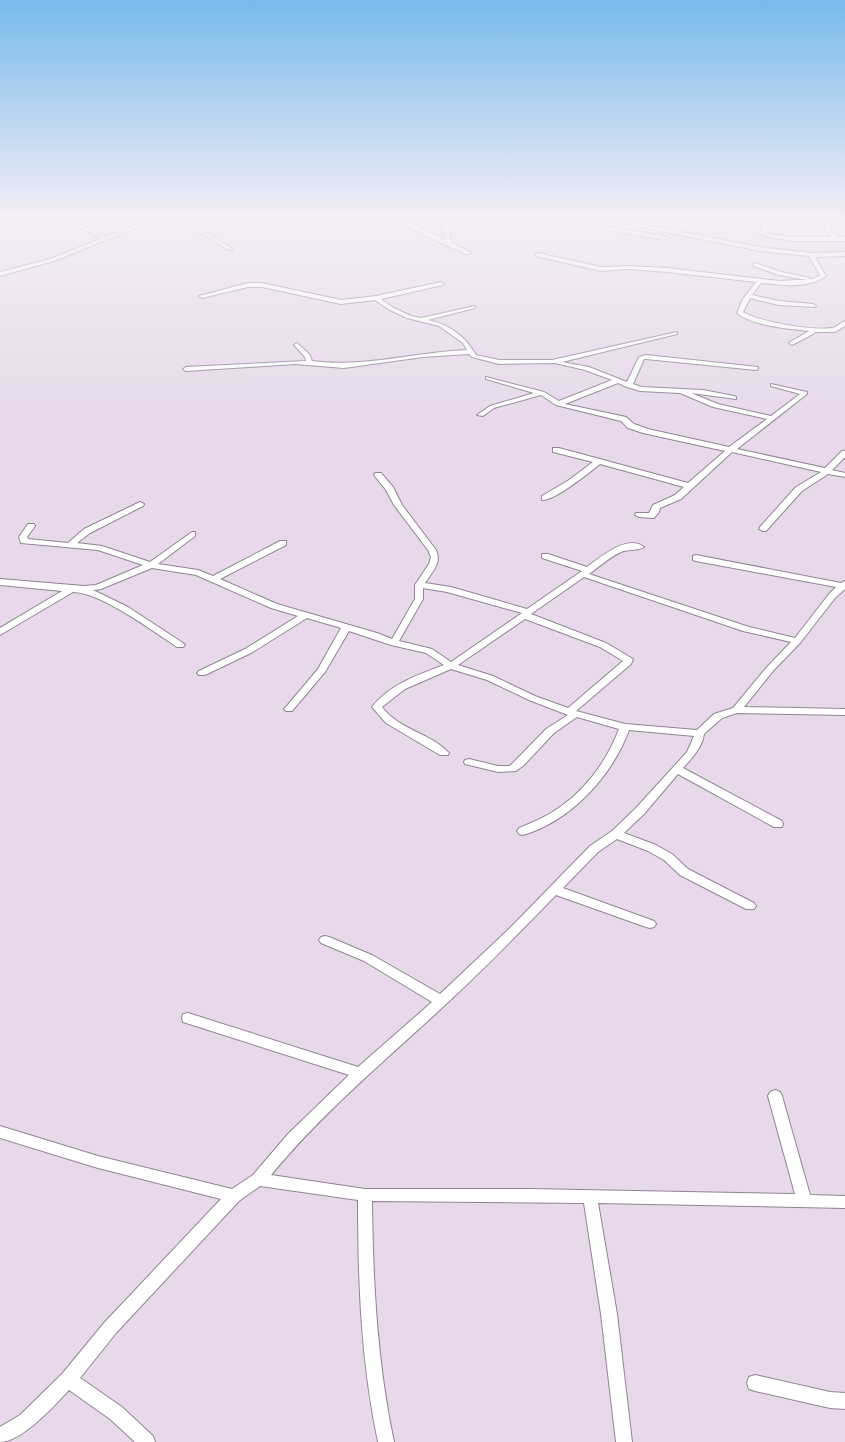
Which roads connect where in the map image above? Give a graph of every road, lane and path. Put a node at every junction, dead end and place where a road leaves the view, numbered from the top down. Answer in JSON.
{"nodes":[{"id":1,"x":758,"y":283,"type":"edge"},
{"id":2,"x":441,"y":284,"type":"dead end"},
{"id":3,"x":202,"y":296,"type":"dead end"},
{"id":4,"x":749,"y":296,"type":"junction"},
{"id":5,"x":376,"y":298,"type":"junction"},
{"id":6,"x":813,"y":306,"type":"dead end"},
{"id":7,"x":473,"y":307,"type":"dead end"},
{"id":8,"x":424,"y":319,"type":"junction"},
{"id":9,"x":845,"y":323,"type":"edge"},
{"id":10,"x":814,"y":329,"type":"junction"},
{"id":11,"x":675,"y":333,"type":"dead end"},
{"id":12,"x":792,"y":343,"type":"dead end"},
{"id":13,"x":297,"y":345,"type":"dead end"},
{"id":14,"x":470,"y":352,"type":"junction"},
{"id":15,"x":309,"y":362,"type":"junction"},
{"id":16,"x":552,"y":362,"type":"junction"},
{"id":17,"x":756,"y":368,"type":"dead end"},
{"id":18,"x":186,"y":369,"type":"dead end"},
{"id":19,"x":488,"y":378,"type":"dead end"},
{"id":20,"x":617,"y":381,"type":"junction"},
{"id":21,"x":773,"y":384,"type":"dead end"},
{"id":22,"x":629,"y":386,"type":"junction"},
{"id":23,"x":682,"y":391,"type":"junction"},
{"id":24,"x":542,"y":393,"type":"junction"},
{"id":25,"x":734,"y":398,"type":"dead end"},
{"id":26,"x":558,"y":404,"type":"junction"},
{"id":27,"x":481,"y":415,"type":"dead end"},
{"id":28,"x":773,"y":418,"type":"junction"},
{"id":29,"x":556,"y":450,"type":"dead end"},
{"id":30,"x":732,"y":451,"type":"junction"},
{"id":31,"x":845,"y":453,"type":"edge"},
{"id":32,"x":597,"y":462,"type":"junction"},
{"id":33,"x":827,"y":471,"type":"junction"},
{"id":34,"x":378,"y":475,"type":"dead end"},
{"id":35,"x":845,"y":475,"type":"edge"},
{"id":36,"x":689,"y":486,"type":"junction"},
{"id":37,"x":545,"y":498,"type":"dead end"},
{"id":38,"x":140,"y":504,"type":"dead end"},
{"id":39,"x":639,"y":515,"type":"dead end"},
{"id":40,"x":31,"y":526,"type":"dead end"},
{"id":41,"x":763,"y":529,"type":"dead end"},
{"id":42,"x":192,"y":534,"type":"dead end"},
{"id":43,"x":284,"y":542,"type":"dead end"},
{"id":44,"x":70,"y":545,"type":"junction"},
{"id":45,"x":640,"y":547,"type":"dead end"},
{"id":46,"x":545,"y":556,"type":"dead end"},
{"id":47,"x":696,"y":558,"type":"dead end"},
{"id":48,"x":151,"y":565,"type":"junction"},
{"id":49,"x":585,"y":572,"type":"junction"},
{"id":50,"x":214,"y":580,"type":"junction"},
{"id":51,"x":0,"y":582,"type":"edge"},
{"id":52,"x":419,"y":585,"type":"junction"},
{"id":53,"x":844,"y":585,"type":"edge"},
{"id":54,"x":71,"y":589,"type":"junction"},
{"id":55,"x":84,"y":589,"type":"junction"},
{"id":56,"x":526,"y":614,"type":"junction"},
{"id":57,"x":304,"y":616,"type":"junction"},
{"id":58,"x":346,"y":628,"type":"junction"},
{"id":59,"x":0,"y":632,"type":"edge"},
{"id":60,"x":797,"y":642,"type":"junction"},
{"id":61,"x":394,"y":643,"type":"junction"},
{"id":62,"x":180,"y":645,"type":"dead end"},
{"id":63,"x":451,"y":666,"type":"junction"},
{"id":64,"x":202,"y":673,"type":"dead end"},
{"id":65,"x":289,"y":709,"type":"dead end"},
{"id":66,"x":736,"y":710,"type":"junction"},
{"id":67,"x":845,"y":712,"type":"edge"},
{"id":68,"x":573,"y":713,"type":"junction"},
{"id":69,"x":625,"y":728,"type":"junction"},
{"id":70,"x":699,"y":734,"type":"junction"},
{"id":71,"x":444,"y":753,"type":"dead end"},
{"id":72,"x":469,"y":762,"type":"dead end"},
{"id":73,"x":676,"y":770,"type":"junction"},
{"id":74,"x":778,"y":824,"type":"dead end"},
{"id":75,"x":523,"y":832,"type":"dead end"},
{"id":76,"x":616,"y":834,"type":"junction"},
{"id":77,"x":556,"y":890,"type":"junction"},
{"id":78,"x":750,"y":906,"type":"dead end"},
{"id":79,"x":650,"y":924,"type":"dead end"},
{"id":80,"x":324,"y":940,"type":"dead end"},
{"id":81,"x":441,"y":1001,"type":"junction"},
{"id":82,"x":188,"y":1018,"type":"dead end"},
{"id":83,"x":360,"y":1073,"type":"junction"},
{"id":84,"x":775,"y":1096,"type":"dead end"},
{"id":85,"x":0,"y":1132,"type":"edge"},
{"id":86,"x":258,"y":1179,"type":"junction"},
{"id":87,"x":365,"y":1195,"type":"junction"},
{"id":88,"x":234,"y":1196,"type":"junction"},
{"id":89,"x":590,"y":1196,"type":"junction"},
{"id":90,"x":804,"y":1201,"type":"junction"},
{"id":91,"x":845,"y":1202,"type":"edge"},
{"id":92,"x":68,"y":1380,"type":"junction"},
{"id":93,"x":755,"y":1383,"type":"dead end"},
{"id":94,"x":845,"y":1401,"type":"edge"},
{"id":95,"x":0,"y":1436,"type":"edge"},
{"id":96,"x":148,"y":1442,"type":"edge"},
{"id":97,"x":386,"y":1442,"type":"edge"},
{"id":98,"x":624,"y":1442,"type":"edge"}],
"edges":[{"from":1,"to":4,"type":"street"},
{"from":2,"to":5,"type":"street"},
{"from":3,"to":5,"type":"street"},
{"from":4,"to":6,"type":"street"},
{"from":4,"to":10,"type":"street"},
{"from":5,"to":8,"type":"street"},
{"from":7,"to":8,"type":"street"},
{"from":8,"to":14,"type":"street"},
{"from":9,"to":10,"type":"street"},
{"from":10,"to":12,"type":"street"},
{"from":11,"to":16,"type":"street"},
{"from":13,"to":15,"type":"street"},
{"from":14,"to":15,"type":"street"},
{"from":14,"to":16,"type":"street"},
{"from":15,"to":18,"type":"street"},
{"from":16,"to":20,"type":"street"},
{"from":17,"to":22,"type":"street"},
{"from":19,"to":24,"type":"street"},
{"from":20,"to":22,"type":"street"},
{"from":20,"to":26,"type":"street"},
{"from":21,"to":28,"type":"street"},
{"from":22,"to":23,"type":"street"},
{"from":23,"to":25,"type":"street"},
{"from":23,"to":28,"type":"street"},
{"from":24,"to":26,"type":"street"},
{"from":24,"to":27,"type":"street"},
{"from":26,"to":30,"type":"street"},
{"from":28,"to":30,"type":"street"},
{"from":29,"to":32,"type":"street"},
{"from":30,"to":33,"type":"street"},
{"from":30,"to":36,"type":"street"},
{"from":31,"to":33,"type":"street"},
{"from":32,"to":36,"type":"street"},
{"from":32,"to":37,"type":"street"},
{"from":33,"to":35,"type":"street"},
{"from":33,"to":41,"type":"street"},
{"from":34,"to":52,"type":"street"},
{"from":36,"to":39,"type":"street"},
{"from":38,"to":44,"type":"street"},
{"from":40,"to":44,"type":"street"},
{"from":42,"to":48,"type":"street"},
{"from":43,"to":50,"type":"street"},
{"from":44,"to":48,"type":"street"},
{"from":45,"to":49,"type":"street"},
{"from":46,"to":49,"type":"street"},
{"from":47,"to":53,"type":"street"},
{"from":48,"to":50,"type":"street"},
{"from":48,"to":55,"type":"street"},
{"from":49,"to":56,"type":"street"},
{"from":49,"to":60,"type":"street"},
{"from":50,"to":57,"type":"street"},
{"from":51,"to":54,"type":"street"},
{"from":52,"to":56,"type":"street"},
{"from":52,"to":61,"type":"street"},
{"from":53,"to":60,"type":"street"},
{"from":54,"to":55,"type":"street"},
{"from":54,"to":59,"type":"street"},
{"from":55,"to":62,"type":"street"},
{"from":56,"to":63,"type":"street"},
{"from":56,"to":68,"type":"street"},
{"from":57,"to":58,"type":"street"},
{"from":57,"to":64,"type":"street"},
{"from":58,"to":61,"type":"street"},
{"from":58,"to":65,"type":"street"},
{"from":60,"to":66,"type":"street"},
{"from":61,"to":63,"type":"street"},
{"from":63,"to":68,"type":"street"},
{"from":63,"to":71,"type":"street"},
{"from":66,"to":67,"type":"street"},
{"from":66,"to":70,"type":"street"},
{"from":68,"to":69,"type":"street"},
{"from":68,"to":72,"type":"street"},
{"from":69,"to":70,"type":"street"},
{"from":69,"to":75,"type":"street"},
{"from":70,"to":73,"type":"street"},
{"from":73,"to":74,"type":"street"},
{"from":73,"to":76,"type":"street"},
{"from":76,"to":77,"type":"street"},
{"from":76,"to":78,"type":"street"},
{"from":77,"to":79,"type":"street"},
{"from":77,"to":81,"type":"street"},
{"from":80,"to":81,"type":"street"},
{"from":81,"to":83,"type":"street"},
{"from":82,"to":83,"type":"street"},
{"from":83,"to":86,"type":"street"},
{"from":84,"to":90,"type":"street"},
{"from":85,"to":88,"type":"street"},
{"from":86,"to":87,"type":"street"},
{"from":86,"to":88,"type":"street"},
{"from":87,"to":89,"type":"street"},
{"from":87,"to":97,"type":"street"},
{"from":88,"to":92,"type":"street"},
{"from":89,"to":90,"type":"street"},
{"from":89,"to":98,"type":"street"},
{"from":90,"to":91,"type":"street"},
{"from":92,"to":95,"type":"street"},
{"from":92,"to":96,"type":"street"},
{"from":93,"to":94,"type":"street"}]}
